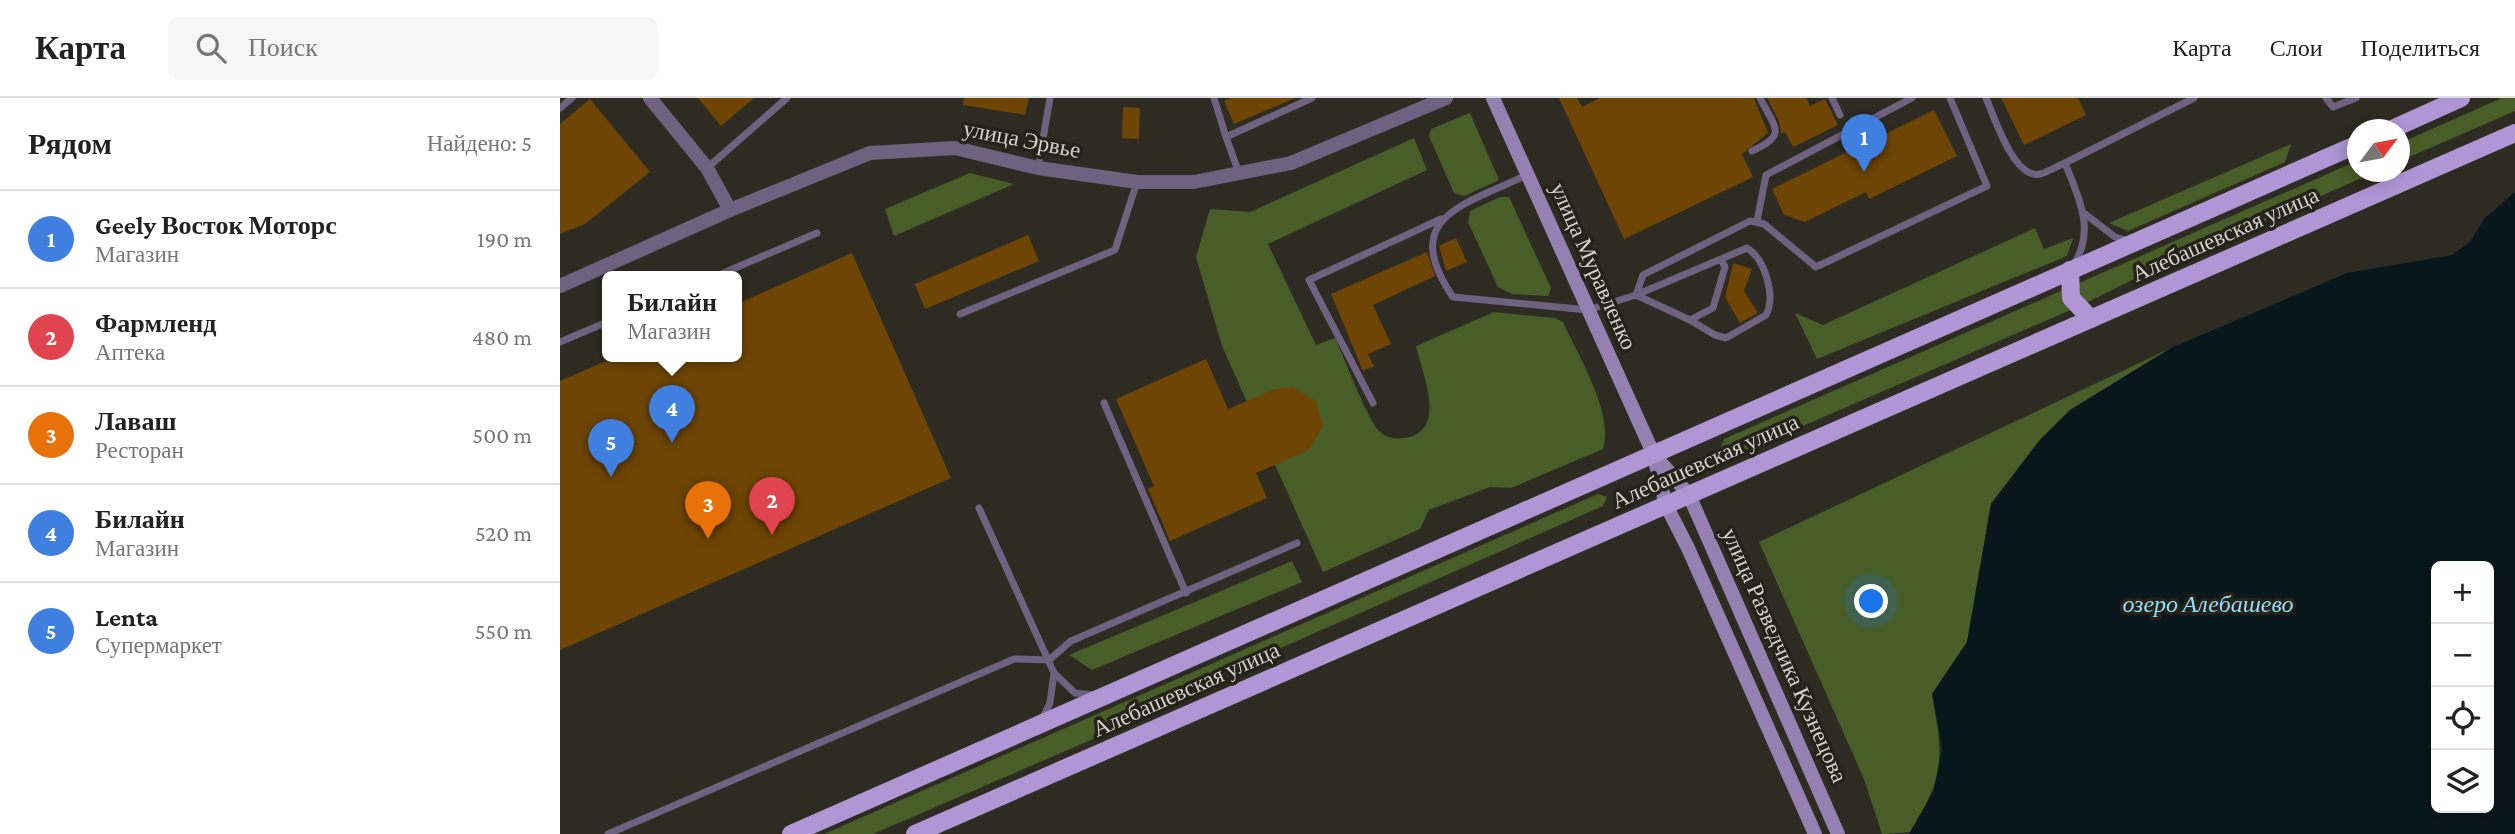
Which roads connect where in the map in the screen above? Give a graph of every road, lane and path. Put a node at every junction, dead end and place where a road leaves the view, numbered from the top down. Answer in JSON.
{"nodes":[{"id":1,"x":572,"y":98,"type":"edge"},
{"id":2,"x":650,"y":98,"type":"edge"},
{"id":3,"x":787,"y":98,"type":"edge"},
{"id":4,"x":1050,"y":98,"type":"edge"},
{"id":5,"x":1214,"y":98,"type":"edge"},
{"id":6,"x":1312,"y":98,"type":"edge"},
{"id":7,"x":1446,"y":98,"type":"edge"},
{"id":8,"x":1493,"y":98,"type":"edge"},
{"id":9,"x":1760,"y":98,"type":"edge"},
{"id":10,"x":1832,"y":98,"type":"edge"},
{"id":11,"x":1912,"y":98,"type":"edge"},
{"id":12,"x":1950,"y":98,"type":"edge"},
{"id":13,"x":1986,"y":98,"type":"edge"},
{"id":14,"x":2194,"y":98,"type":"edge"},
{"id":15,"x":2326,"y":98,"type":"edge"},
{"id":16,"x":2356,"y":98,"type":"edge"},
{"id":17,"x":2461,"y":98,"type":"edge"},
{"id":18,"x":560,"y":108,"type":"edge"},
{"id":19,"x":1840,"y":115,"type":"dead end"},
{"id":20,"x":2410,"y":121,"type":"edge"},
{"id":21,"x":2515,"y":133,"type":"edge"},
{"id":22,"x":1226,"y":137,"type":"junction"},
{"id":23,"x":2347,"y":148,"type":"edge"},
{"id":24,"x":1752,"y":151,"type":"dead end"},
{"id":25,"x":2064,"y":163,"type":"junction"},
{"id":26,"x":708,"y":168,"type":"junction"},
{"id":27,"x":1038,"y":168,"type":"junction"},
{"id":28,"x":1239,"y":175,"type":"junction"},
{"id":29,"x":1528,"y":175,"type":"junction"},
{"id":30,"x":1137,"y":182,"type":"junction"},
{"id":31,"x":730,"y":210,"type":"junction"},
{"id":32,"x":2085,"y":214,"type":"junction"},
{"id":33,"x":1442,"y":219,"type":"junction"},
{"id":34,"x":1757,"y":221,"type":"junction"},
{"id":35,"x":817,"y":233,"type":"dead end"},
{"id":36,"x":2133,"y":243,"type":"junction"},
{"id":37,"x":1721,"y":260,"type":"junction"},
{"id":38,"x":2070,"y":270,"type":"junction"},
{"id":39,"x":728,"y":271,"type":"edge"},
{"id":40,"x":560,"y":286,"type":"edge"},
{"id":41,"x":1636,"y":295,"type":"junction"},
{"id":42,"x":1588,"y":310,"type":"junction"},
{"id":43,"x":960,"y":314,"type":"dead end"},
{"id":44,"x":2091,"y":319,"type":"junction"},
{"id":45,"x":1690,"y":320,"type":"junction"},
{"id":46,"x":602,"y":324,"type":"edge"},
{"id":47,"x":560,"y":342,"type":"edge"},
{"id":48,"x":1373,"y":402,"type":"dead end"},
{"id":49,"x":1104,"y":403,"type":"dead end"},
{"id":50,"x":1653,"y":453,"type":"junction"},
{"id":51,"x":1689,"y":495,"type":"junction"},
{"id":52,"x":1666,"y":505,"type":"junction"},
{"id":53,"x":979,"y":508,"type":"dead end"},
{"id":54,"x":1297,"y":543,"type":"dead end"},
{"id":55,"x":1186,"y":593,"type":"junction"},
{"id":56,"x":1049,"y":660,"type":"junction"},
{"id":57,"x":1055,"y":673,"type":"junction"},
{"id":58,"x":1108,"y":696,"type":"junction"},
{"id":59,"x":1037,"y":727,"type":"junction"},
{"id":60,"x":608,"y":834,"type":"edge"},
{"id":61,"x":791,"y":834,"type":"edge"},
{"id":62,"x":915,"y":834,"type":"edge"},
{"id":63,"x":1815,"y":834,"type":"edge"},
{"id":64,"x":1838,"y":834,"type":"edge"}],
"edges":[{"from":1,"to":18,"type":"lane"},
{"from":2,"to":26,"type":"street"},
{"from":3,"to":26,"type":"lane"},
{"from":4,"to":27,"type":"lane"},
{"from":5,"to":22,"type":"lane"},
{"from":6,"to":22,"type":"lane"},
{"from":7,"to":28,"type":"street","name":"улица Эрвье"},
{"from":8,"to":29,"type":"main road","name":"улица Муравленко"},
{"from":9,"to":24,"type":"lane"},
{"from":10,"to":19,"type":"lane"},
{"from":11,"to":34,"type":"lane"},
{"from":12,"to":34,"type":"lane"},
{"from":13,"to":25,"type":"lane"},
{"from":14,"to":25,"type":"lane"},
{"from":15,"to":16,"type":"lane"},
{"from":17,"to":20,"type":"main road"},
{"from":21,"to":44,"type":"main road","name":"Алебашевская улица"},
{"from":22,"to":28,"type":"lane"},
{"from":23,"to":36,"type":"main road","name":"Алебашевская улица"},
{"from":25,"to":32,"type":"lane"},
{"from":26,"to":31,"type":"street"},
{"from":27,"to":30,"type":"street","name":"улица Эрвье"},
{"from":27,"to":31,"type":"street","name":"улица Эрвье"},
{"from":28,"to":30,"type":"street","name":"улица Эрвье"},
{"from":29,"to":33,"type":"lane"},
{"from":29,"to":42,"type":"main road","name":"улица Муравленко"},
{"from":30,"to":43,"type":"lane"},
{"from":31,"to":40,"type":"street","name":"улица Эрвье"},
{"from":32,"to":36,"type":"lane"},
{"from":32,"to":38,"type":"lane"},
{"from":33,"to":42,"type":"lane"},
{"from":33,"to":48,"type":"lane"},
{"from":34,"to":41,"type":"lane"},
{"from":35,"to":39,"type":"lane"},
{"from":36,"to":38,"type":"main road","name":"Алебашевская улица"},
{"from":37,"to":41,"type":"lane"},
{"from":37,"to":45,"type":"lane"},
{"from":37,"to":45,"type":"lane"},
{"from":38,"to":44,"type":"main road"},
{"from":38,"to":50,"type":"main road","name":"Алебашевская улица"},
{"from":41,"to":42,"type":"lane"},
{"from":41,"to":45,"type":"lane"},
{"from":42,"to":50,"type":"main road","name":"улица Муравленко"},
{"from":44,"to":51,"type":"main road","name":"Алебашевская улица"},
{"from":46,"to":47,"type":"lane"},
{"from":49,"to":55,"type":"lane"},
{"from":50,"to":51,"type":"main road","name":"улица Разведчика Кузнецова"},
{"from":50,"to":52,"type":"main road","name":"улица Разведчика Кузнецова"},
{"from":50,"to":58,"type":"main road","name":"Алебашевская улица"},
{"from":51,"to":52,"type":"main road","name":"Алебашевская улица"},
{"from":51,"to":64,"type":"main road","name":"улица Разведчика Кузнецова"},
{"from":52,"to":62,"type":"main road","name":"Алебашевская улица"},
{"from":52,"to":63,"type":"main road","name":"улица Разведчика Кузнецова"},
{"from":53,"to":56,"type":"lane"},
{"from":54,"to":55,"type":"lane"},
{"from":55,"to":56,"type":"lane"},
{"from":56,"to":57,"type":"lane"},
{"from":56,"to":60,"type":"lane"},
{"from":57,"to":58,"type":"lane"},
{"from":57,"to":59,"type":"lane"},
{"from":58,"to":59,"type":"main road","name":"Алебашевская улица"},
{"from":59,"to":61,"type":"main road","name":"Алебашевская улица"}]}
